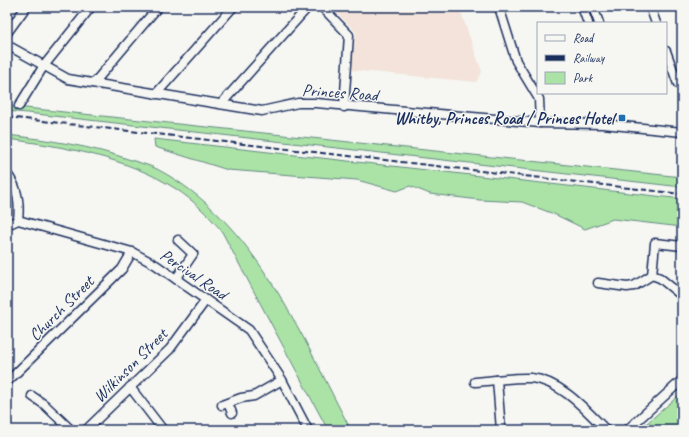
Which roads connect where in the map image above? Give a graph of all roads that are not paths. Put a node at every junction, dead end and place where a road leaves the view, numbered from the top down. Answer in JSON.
{"nodes":[{"id":1,"x":26,"y":7,"type":"edge"},
{"id":2,"x":90,"y":7,"type":"edge"},
{"id":3,"x":158,"y":7,"type":"edge"},
{"id":4,"x":233,"y":7,"type":"edge"},
{"id":5,"x":308,"y":7,"type":"edge"},
{"id":6,"x":322,"y":7,"type":"edge"},
{"id":7,"x":499,"y":7,"type":"edge"},
{"id":8,"x":582,"y":7,"type":"edge"},
{"id":9,"x":592,"y":7,"type":"edge"},
{"id":10,"x":650,"y":7,"type":"edge"},
{"id":11,"x":588,"y":22,"type":"edge"},
{"id":12,"x":599,"y":22,"type":"edge"},
{"id":13,"x":656,"y":22,"type":"edge"},
{"id":14,"x":7,"y":33,"type":"edge"},
{"id":15,"x":7,"y":45,"type":"edge"},
{"id":16,"x":667,"y":54,"type":"edge"},
{"id":17,"x":43,"y":66,"type":"junction"},
{"id":18,"x":94,"y":83,"type":"junction"},
{"id":19,"x":678,"y":84,"type":"dead end"},
{"id":20,"x":156,"y":94,"type":"junction"},
{"id":21,"x":221,"y":104,"type":"junction"},
{"id":22,"x":19,"y":106,"type":"dead end"},
{"id":23,"x":344,"y":107,"type":"junction"},
{"id":24,"x":540,"y":123,"type":"junction"},
{"id":25,"x":682,"y":132,"type":"edge"},
{"id":26,"x":9,"y":176,"type":"edge"},
{"id":27,"x":18,"y":220,"type":"junction"},
{"id":28,"x":7,"y":225,"type":"edge"},
{"id":29,"x":178,"y":240,"type":"dead end"},
{"id":30,"x":682,"y":246,"type":"edge"},
{"id":31,"x":132,"y":252,"type":"junction"},
{"id":32,"x":652,"y":275,"type":"junction"},
{"id":33,"x":176,"y":279,"type":"junction"},
{"id":34,"x":598,"y":283,"type":"dead end"},
{"id":35,"x":682,"y":296,"type":"edge"},
{"id":36,"x":206,"y":300,"type":"junction"},
{"id":37,"x":282,"y":380,"type":"junction"},
{"id":38,"x":497,"y":380,"type":"junction"},
{"id":39,"x":682,"y":380,"type":"edge"},
{"id":40,"x":7,"y":382,"type":"edge"},
{"id":41,"x":475,"y":382,"type":"dead end"},
{"id":42,"x":130,"y":387,"type":"junction"},
{"id":43,"x":32,"y":396,"type":"dead end"},
{"id":44,"x":232,"y":413,"type":"dead end"},
{"id":45,"x":70,"y":430,"type":"edge"},
{"id":46,"x":86,"y":430,"type":"edge"},
{"id":47,"x":163,"y":430,"type":"edge"},
{"id":48,"x":308,"y":430,"type":"edge"},
{"id":49,"x":501,"y":430,"type":"edge"},
{"id":50,"x":606,"y":430,"type":"edge"},
{"id":51,"x":627,"y":430,"type":"edge"}],
"edges":[{"from":1,"to":14,"type":"street"},
{"from":2,"to":17,"type":"street"},
{"from":3,"to":18,"type":"street"},
{"from":4,"to":20,"type":"street"},
{"from":5,"to":21,"type":"street"},
{"from":6,"to":23,"type":"street"},
{"from":7,"to":24,"type":"street"},
{"from":8,"to":11,"type":"street"},
{"from":9,"to":12,"type":"street"},
{"from":10,"to":13,"type":"street"},
{"from":15,"to":17,"type":"street","name":"Princes Road"},
{"from":16,"to":19,"type":"street"},
{"from":17,"to":18,"type":"street","name":"Princes Road"},
{"from":17,"to":22,"type":"street"},
{"from":18,"to":20,"type":"street","name":"Princes Road"},
{"from":20,"to":21,"type":"street","name":"Princes Road"},
{"from":21,"to":23,"type":"street","name":"Princes Road"},
{"from":23,"to":24,"type":"street","name":"Princes Road"},
{"from":24,"to":25,"type":"street","name":"Princes Road"},
{"from":26,"to":27,"type":"street"},
{"from":27,"to":28,"type":"street"},
{"from":27,"to":31,"type":"street","name":"Percival Road"},
{"from":29,"to":33,"type":"street"},
{"from":30,"to":32,"type":"street"},
{"from":31,"to":33,"type":"street","name":"Percival Road"},
{"from":31,"to":40,"type":"street","name":"Church Street"},
{"from":32,"to":34,"type":"street"},
{"from":32,"to":35,"type":"street"},
{"from":33,"to":36,"type":"street","name":"Percival Road"},
{"from":36,"to":37,"type":"street","name":"Percival Road"},
{"from":36,"to":42,"type":"street","name":"Wilkinson Street"},
{"from":37,"to":44,"type":"street"},
{"from":37,"to":48,"type":"street","name":"Percival Road"},
{"from":38,"to":41,"type":"street"},
{"from":38,"to":49,"type":"street"},
{"from":38,"to":50,"type":"street"},
{"from":39,"to":51,"type":"street"},
{"from":42,"to":46,"type":"street","name":"Wilkinson Street"},
{"from":42,"to":47,"type":"street"},
{"from":43,"to":45,"type":"street"}]}
